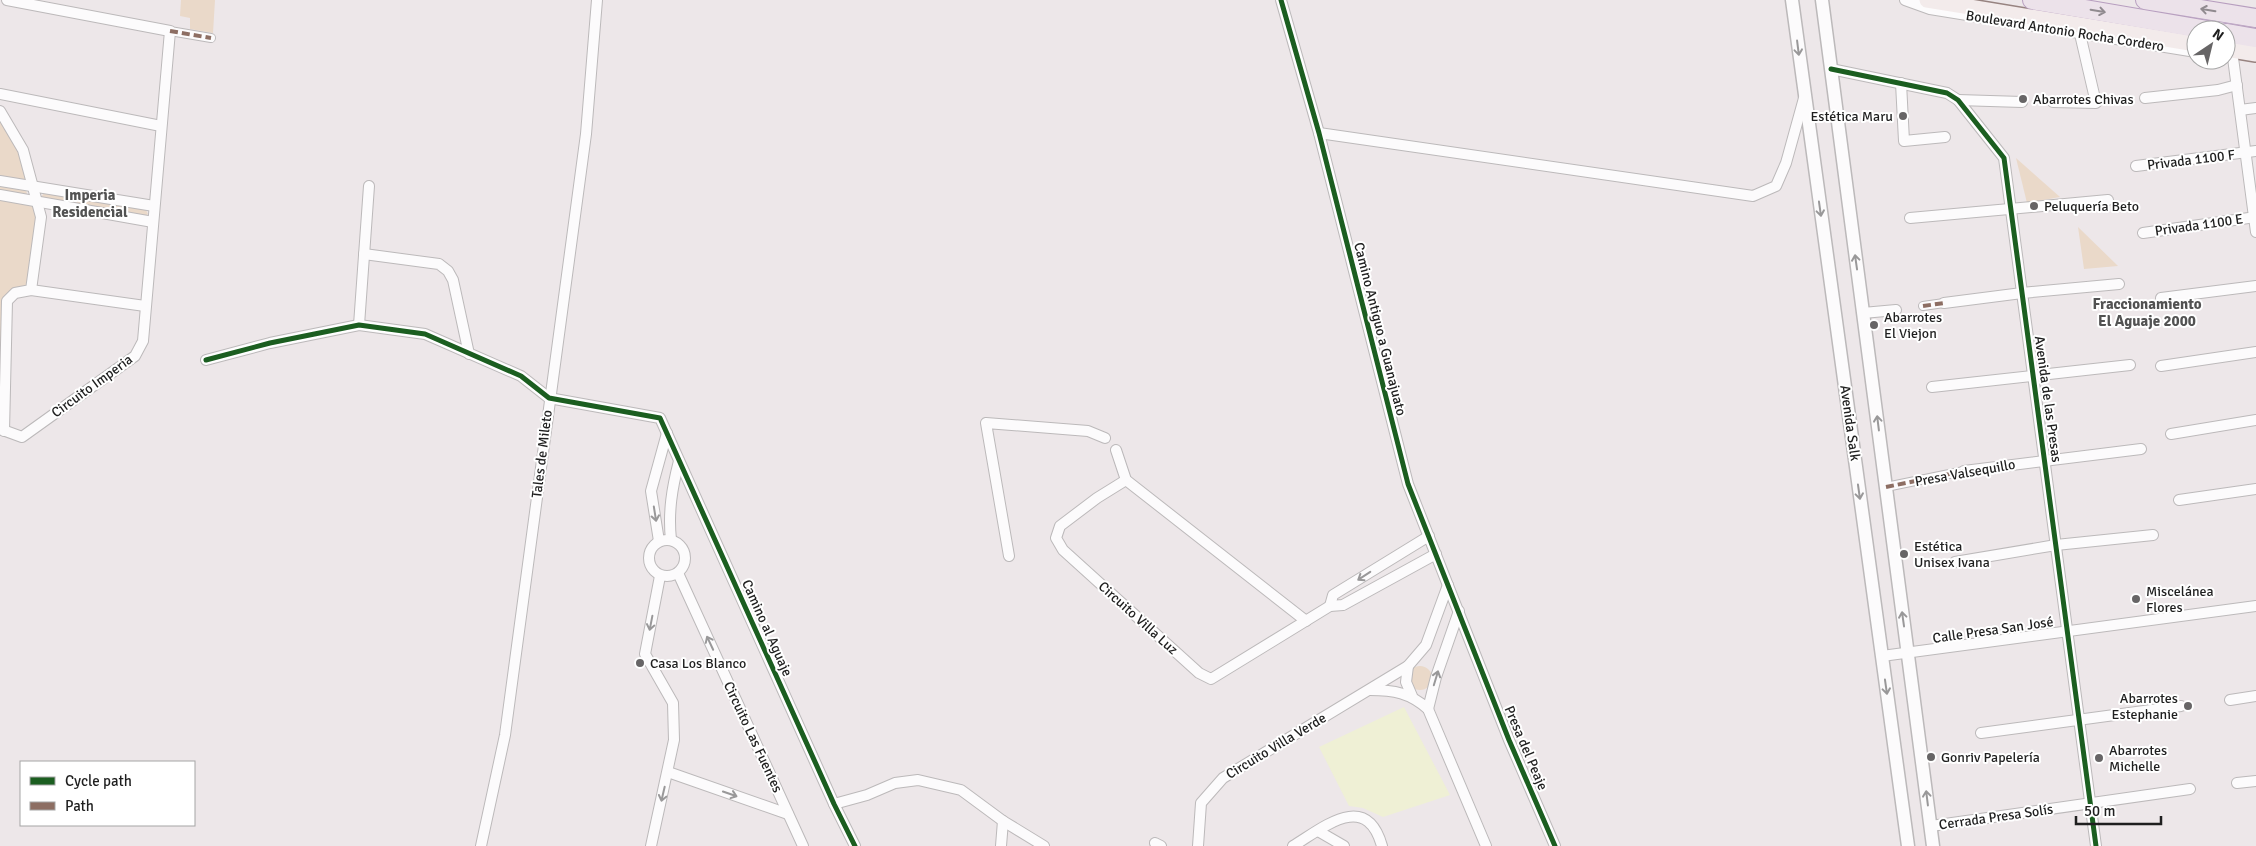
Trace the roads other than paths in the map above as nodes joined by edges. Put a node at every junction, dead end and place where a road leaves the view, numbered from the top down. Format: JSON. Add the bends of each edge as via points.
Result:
{"nodes":[{"id":1,"x":6,"y":0,"type":"edge"},
{"id":2,"x":597,"y":0,"type":"edge"},
{"id":3,"x":1281,"y":0,"type":"edge"},
{"id":4,"x":1792,"y":0,"type":"edge"},
{"id":5,"x":1822,"y":0,"type":"edge"},
{"id":6,"x":1905,"y":0,"type":"edge"},
{"id":7,"x":1927,"y":0,"type":"edge"},
{"id":8,"x":2032,"y":0,"type":"edge"},
{"id":9,"x":2145,"y":0,"type":"edge"},
{"id":10,"x":0,"y":2,"type":"edge"},
{"id":11,"x":2256,"y":18,"type":"edge"},
{"id":12,"x":2186,"y":26,"type":"edge"},
{"id":13,"x":170,"y":30,"type":"junction"},
{"id":14,"x":2080,"y":34,"type":"junction"},
{"id":15,"x":2236,"y":35,"type":"edge"},
{"id":16,"x":211,"y":38,"type":"dead end"},
{"id":17,"x":2256,"y":38,"type":"edge"},
{"id":18,"x":2186,"y":42,"type":"edge"},
{"id":19,"x":2186,"y":50,"type":"edge"},
{"id":20,"x":2256,"y":54,"type":"edge"},
{"id":21,"x":2236,"y":55,"type":"edge"},
{"id":22,"x":2236,"y":56,"type":"edge"},
{"id":23,"x":2256,"y":59,"type":"edge"},
{"id":24,"x":1831,"y":69,"type":"junction"},
{"id":25,"x":2232,"y":70,"type":"edge"},
{"id":26,"x":1901,"y":82,"type":"junction"},
{"id":27,"x":2236,"y":85,"type":"junction"},
{"id":28,"x":0,"y":94,"type":"edge"},
{"id":29,"x":1804,"y":96,"type":"junction"},
{"id":30,"x":2145,"y":98,"type":"dead end"},
{"id":31,"x":1958,"y":100,"type":"junction"},
{"id":32,"x":2022,"y":102,"type":"dead end"},
{"id":33,"x":2052,"y":102,"type":"dead end"},
{"id":34,"x":2256,"y":108,"type":"edge"},
{"id":35,"x":2240,"y":110,"type":"junction"},
{"id":36,"x":0,"y":112,"type":"edge"},
{"id":37,"x":161,"y":126,"type":"junction"},
{"id":38,"x":1319,"y":133,"type":"junction"},
{"id":39,"x":1945,"y":137,"type":"dead end"},
{"id":40,"x":2251,"y":152,"type":"edge"},
{"id":41,"x":2136,"y":166,"type":"dead end"},
{"id":42,"x":0,"y":181,"type":"edge"},
{"id":43,"x":32,"y":186,"type":"junction"},
{"id":44,"x":369,"y":186,"type":"dead end"},
{"id":45,"x":0,"y":195,"type":"edge"},
{"id":46,"x":2108,"y":200,"type":"dead end"},
{"id":47,"x":38,"y":202,"type":"junction"},
{"id":48,"x":154,"y":206,"type":"junction"},
{"id":49,"x":2011,"y":207,"type":"junction"},
{"id":50,"x":2255,"y":217,"type":"edge"},
{"id":51,"x":1910,"y":218,"type":"dead end"},
{"id":52,"x":153,"y":222,"type":"junction"},
{"id":53,"x":2256,"y":232,"type":"edge"},
{"id":54,"x":2143,"y":234,"type":"dead end"},
{"id":55,"x":364,"y":254,"type":"junction"},
{"id":56,"x":2119,"y":284,"type":"dead end"},
{"id":57,"x":2256,"y":286,"type":"edge"},
{"id":58,"x":31,"y":290,"type":"junction"},
{"id":59,"x":2022,"y":293,"type":"junction"},
{"id":60,"x":2161,"y":298,"type":"dead end"},
{"id":61,"x":1944,"y":303,"type":"joint"},
{"id":62,"x":145,"y":306,"type":"junction"},
{"id":63,"x":1923,"y":306,"type":"dead end"},
{"id":64,"x":1896,"y":310,"type":"dead end"},
{"id":65,"x":1863,"y":313,"type":"junction"},
{"id":66,"x":359,"y":325,"type":"junction"},
{"id":67,"x":2256,"y":352,"type":"edge"},
{"id":68,"x":469,"y":354,"type":"junction"},
{"id":69,"x":206,"y":360,"type":"dead end"},
{"id":70,"x":2130,"y":365,"type":"dead end"},
{"id":71,"x":2161,"y":366,"type":"dead end"},
{"id":72,"x":2033,"y":376,"type":"junction"},
{"id":73,"x":1932,"y":387,"type":"dead end"},
{"id":74,"x":549,"y":398,"type":"junction"},
{"id":75,"x":2256,"y":420,"type":"edge"},
{"id":76,"x":2,"y":430,"type":"edge"},
{"id":77,"x":667,"y":433,"type":"junction"},
{"id":78,"x":2171,"y":434,"type":"dead end"},
{"id":79,"x":1105,"y":438,"type":"dead end"},
{"id":80,"x":2141,"y":449,"type":"dead end"},
{"id":81,"x":1116,"y":450,"type":"dead end"},
{"id":82,"x":2045,"y":460,"type":"junction"},
{"id":83,"x":680,"y":461,"type":"junction"},
{"id":84,"x":1964,"y":471,"type":"joint"},
{"id":85,"x":1126,"y":480,"type":"junction"},
{"id":86,"x":1886,"y":487,"type":"junction"},
{"id":87,"x":2256,"y":489,"type":"edge"},
{"id":88,"x":651,"y":492,"type":"junction"},
{"id":89,"x":671,"y":493,"type":"junction"},
{"id":90,"x":2179,"y":500,"type":"dead end"},
{"id":91,"x":2153,"y":535,"type":"dead end"},
{"id":92,"x":1429,"y":536,"type":"junction"},
{"id":93,"x":671,"y":540,"type":"junction"},
{"id":94,"x":659,"y":541,"type":"junction"},
{"id":95,"x":2056,"y":544,"type":"junction"},
{"id":96,"x":1436,"y":554,"type":"junction"},
{"id":97,"x":1009,"y":556,"type":"dead end"},
{"id":98,"x":1955,"y":562,"type":"dead end"},
{"id":99,"x":678,"y":573,"type":"junction"},
{"id":100,"x":660,"y":576,"type":"junction"},
{"id":101,"x":1448,"y":585,"type":"junction"},
{"id":102,"x":1330,"y":606,"type":"junction"},
{"id":103,"x":2256,"y":606,"type":"edge"},
{"id":104,"x":1459,"y":612,"type":"junction"},
{"id":105,"x":1306,"y":620,"type":"junction"},
{"id":106,"x":1434,"y":626,"type":"junction"},
{"id":107,"x":2068,"y":631,"type":"junction"},
{"id":108,"x":1453,"y":632,"type":"junction"},
{"id":109,"x":1908,"y":652,"type":"junction"},
{"id":110,"x":1882,"y":656,"type":"junction"},
{"id":111,"x":1477,"y":657,"type":"joint"},
{"id":112,"x":1408,"y":666,"type":"junction"},
{"id":113,"x":1369,"y":690,"type":"junction"},
{"id":114,"x":1412,"y":696,"type":"junction"},
{"id":115,"x":2256,"y":696,"type":"edge"},
{"id":116,"x":2230,"y":700,"type":"dead end"},
{"id":117,"x":2181,"y":706,"type":"dead end"},
{"id":118,"x":1428,"y":709,"type":"junction"},
{"id":119,"x":2080,"y":720,"type":"junction"},
{"id":120,"x":1981,"y":733,"type":"dead end"},
{"id":121,"x":668,"y":772,"type":"junction"},
{"id":122,"x":2256,"y":781,"type":"edge"},
{"id":123,"x":2238,"y":783,"type":"dead end"},
{"id":124,"x":2190,"y":789,"type":"dead end"},
{"id":125,"x":2091,"y":803,"type":"junction"},
{"id":126,"x":834,"y":804,"type":"junction"},
{"id":127,"x":788,"y":814,"type":"junction"},
{"id":128,"x":1003,"y":821,"type":"junction"},
{"id":129,"x":1930,"y":826,"type":"junction"},
{"id":130,"x":1318,"y":831,"type":"junction"},
{"id":131,"x":481,"y":846,"type":"edge"},
{"id":132,"x":651,"y":846,"type":"edge"},
{"id":133,"x":804,"y":846,"type":"edge"},
{"id":134,"x":855,"y":846,"type":"edge"},
{"id":135,"x":1001,"y":846,"type":"edge"},
{"id":136,"x":1044,"y":846,"type":"edge"},
{"id":137,"x":1198,"y":846,"type":"edge"},
{"id":138,"x":1293,"y":846,"type":"edge"},
{"id":139,"x":1344,"y":846,"type":"edge"},
{"id":140,"x":1382,"y":846,"type":"edge"},
{"id":141,"x":1486,"y":846,"type":"edge"},
{"id":142,"x":1555,"y":846,"type":"edge"},
{"id":143,"x":1908,"y":846,"type":"edge"},
{"id":144,"x":1933,"y":846,"type":"edge"},
{"id":145,"x":2096,"y":846,"type":"edge"}],
"edges":[{"from":1,"to":10,"type":"street"},
{"from":1,"to":13,"type":"street"},
{"from":2,"to":74,"type":"street","name":"Tales de Mileto","via":[[586,134]]},
{"from":3,"to":38,"type":"street","name":"Camino Antiguo a Guanajuato"},
{"from":4,"to":29,"type":"street","name":"Avenida Salk","one_way":true},
{"from":5,"to":24,"type":"street","name":"Avenida Salk"},
{"from":6,"to":14,"type":"street","name":"Boulevard Antonio Rocha Cordero","via":[[1930,9]]},
{"from":7,"to":18,"type":"main road"},
{"from":8,"to":12,"type":"highway","name":"Boulevard Antonio Rocha Cordero","one_way":true},
{"from":11,"to":9,"type":"highway","one_way":true},
{"from":13,"to":16,"type":"street"},
{"from":13,"to":37,"type":"street","name":"Circuito Imperia"},
{"from":14,"to":19,"type":"street","name":"Boulevard Antonio Rocha Cordero"},
{"from":14,"to":33,"type":"street","via":[[2096,103]]},
{"from":15,"to":17,"type":"highway"},
{"from":20,"to":21,"type":"main road"},
{"from":22,"to":23,"type":"street"},
{"from":24,"to":26,"type":"street","name":"Avenida de las Presas"},
{"from":65,"to":24,"type":"street","name":"Avenida Salk","one_way":true},
{"from":25,"to":27,"type":"street"},
{"from":26,"to":31,"type":"street","name":"Avenida de las Presas","via":[[1947,93]]},
{"from":26,"to":39,"type":"street","via":[[1904,141]]},
{"from":27,"to":30,"type":"street"},
{"from":27,"to":35,"type":"street"},
{"from":28,"to":37,"type":"street"},
{"from":29,"to":38,"type":"street","via":[[1786,163],[1776,186],[1753,196]]},
{"from":29,"to":110,"type":"street","name":"Avenida Salk","one_way":true},
{"from":31,"to":32,"type":"street"},
{"from":31,"to":49,"type":"street","name":"Avenida de las Presas","via":[[2004,158]]},
{"from":34,"to":35,"type":"street"},
{"from":35,"to":40,"type":"street"},
{"from":36,"to":43,"type":"street","via":[[23,150]]},
{"from":37,"to":48,"type":"street","name":"Circuito Imperia"},
{"from":38,"to":92,"type":"street","name":"Camino Antiguo a Guanajuato","via":[[1408,484]]},
{"from":40,"to":41,"type":"street","name":"Privada 1100 F"},
{"from":40,"to":50,"type":"street"},
{"from":42,"to":43,"type":"street"},
{"from":43,"to":47,"type":"street"},
{"from":43,"to":48,"type":"street"},
{"from":44,"to":55,"type":"street"},
{"from":45,"to":47,"type":"street"},
{"from":46,"to":49,"type":"street"},
{"from":47,"to":52,"type":"street"},
{"from":47,"to":58,"type":"street","via":[[41,217]]},
{"from":48,"to":52,"type":"street","name":"Circuito Imperia"},
{"from":49,"to":51,"type":"street"},
{"from":49,"to":59,"type":"street","name":"Avenida de las Presas"},
{"from":50,"to":53,"type":"street"},
{"from":50,"to":54,"type":"street","name":"Privada 1100 E"},
{"from":52,"to":62,"type":"street","name":"Circuito Imperia"},
{"from":55,"to":66,"type":"street"},
{"from":55,"to":68,"type":"street","via":[[439,264],[448,271],[453,280]]},
{"from":56,"to":59,"type":"street"},
{"from":57,"to":60,"type":"street"},
{"from":58,"to":62,"type":"street","name":"Circuito Imperia"},
{"from":58,"to":76,"type":"street","name":"Circuito Imperia","via":[[14,293],[7,301]]},
{"from":59,"to":61,"type":"street"},
{"from":59,"to":72,"type":"street","name":"Avenida de las Presas"},
{"from":61,"to":63,"type":"street"},
{"from":62,"to":76,"type":"street","name":"Circuito Imperia","via":[[143,341],[135,356],[22,437]]},
{"from":64,"to":65,"type":"street"},
{"from":86,"to":65,"type":"street","name":"Avenida Salk","one_way":true},
{"from":66,"to":68,"type":"street","via":[[425,334]]},
{"from":66,"to":69,"type":"street"},
{"from":67,"to":71,"type":"street"},
{"from":68,"to":74,"type":"street","via":[[521,376]]},
{"from":70,"to":72,"type":"street"},
{"from":72,"to":73,"type":"street"},
{"from":72,"to":82,"type":"street","name":"Avenida de las Presas"},
{"from":74,"to":77,"type":"street","name":"Camino al Aguaje","via":[[660,418]]},
{"from":74,"to":131,"type":"street","name":"Tales de Mileto","via":[[505,736]]},
{"from":75,"to":78,"type":"street"},
{"from":77,"to":83,"type":"street","name":"Camino al Aguaje"},
{"from":77,"to":88,"type":"street"},
{"from":79,"to":97,"type":"street","via":[[1088,431],[986,423]]},
{"from":80,"to":82,"type":"street","name":"Presa Valsequillo"},
{"from":81,"to":85,"type":"street"},
{"from":82,"to":84,"type":"street","name":"Presa Valsequillo"},
{"from":82,"to":95,"type":"street","name":"Avenida de las Presas"},
{"from":83,"to":89,"type":"street"},
{"from":83,"to":126,"type":"street","name":"Camino al Aguaje"},
{"from":84,"to":86,"type":"street","name":"Presa Valsequillo"},
{"from":85,"to":105,"type":"street"},
{"from":85,"to":105,"type":"street","name":"Circuito Villa Luz","via":[[1060,526],[1056,538],[1063,550],[1199,673],[1210,679]]},
{"from":109,"to":86,"type":"street","name":"Avenida Salk","one_way":true},
{"from":87,"to":90,"type":"street"},
{"from":88,"to":89,"type":"street"},
{"from":88,"to":94,"type":"street","one_way":true},
{"from":89,"to":93,"type":"street"},
{"from":91,"to":95,"type":"street"},
{"from":92,"to":96,"type":"street","name":"Camino Antiguo a Guanajuato"},
{"from":92,"to":102,"type":"street","name":"Circuito Villa Luz","one_way":true,"via":[[1333,595]]},
{"from":93,"to":94,"type":"street"},
{"from":93,"to":99,"type":"street","via":[[682,546],[686,558]]},
{"from":94,"to":100,"type":"street","via":[[651,550],[649,562]]},
{"from":95,"to":98,"type":"street"},
{"from":95,"to":107,"type":"street","name":"Avenida de las Presas"},
{"from":96,"to":101,"type":"street","name":"Camino Antiguo a Guanajuato"},
{"from":96,"to":102,"type":"street","name":"Circuito Villa Luz","via":[[1343,606]]},
{"from":99,"to":100,"type":"street"},
{"from":127,"to":99,"type":"street","name":"Circuito Las Fuentes","one_way":true},
{"from":100,"to":121,"type":"street","one_way":true,"via":[[645,654],[673,703],[674,740]]},
{"from":101,"to":104,"type":"street","name":"Camino Antiguo a Guanajuato"},
{"from":101,"to":106,"type":"street","name":"Circuito Villa Verde"},
{"from":102,"to":105,"type":"street","name":"Circuito Villa Luz"},
{"from":103,"to":107,"type":"street","name":"Calle Presa San José"},
{"from":104,"to":108,"type":"street"},
{"from":104,"to":111,"type":"street","name":"Camino Antiguo a Guanajuato"},
{"from":106,"to":108,"type":"street"},
{"from":106,"to":112,"type":"street","name":"Circuito Villa Verde","via":[[1426,644]]},
{"from":107,"to":109,"type":"street","name":"Calle Presa San José"},
{"from":107,"to":119,"type":"street","name":"Avenida de las Presas"},
{"from":118,"to":108,"type":"street","one_way":true},
{"from":109,"to":110,"type":"street","name":"Calle Presa San José"},
{"from":129,"to":109,"type":"street","name":"Avenida Salk","one_way":true},
{"from":110,"to":143,"type":"street","name":"Avenida Salk","one_way":true},
{"from":111,"to":142,"type":"street","name":"Presa del Peaje"},
{"from":112,"to":113,"type":"street","name":"Circuito Villa Verde"},
{"from":112,"to":114,"type":"street","via":[[1406,682]]},
{"from":113,"to":114,"type":"street","via":[[1398,691]]},
{"from":113,"to":137,"type":"street","name":"Circuito Villa Verde","via":[[1223,778],[1201,803]]},
{"from":114,"to":118,"type":"street"},
{"from":115,"to":116,"type":"street"},
{"from":117,"to":119,"type":"street"},
{"from":118,"to":141,"type":"street"},
{"from":119,"to":120,"type":"street"},
{"from":119,"to":125,"type":"street","name":"Avenida de las Presas"},
{"from":121,"to":127,"type":"street","one_way":true},
{"from":121,"to":132,"type":"street","one_way":true},
{"from":122,"to":123,"type":"street"},
{"from":124,"to":125,"type":"street","name":"Cerrada Presa Solís"},
{"from":125,"to":129,"type":"street","name":"Cerrada Presa Solís"},
{"from":125,"to":145,"type":"street","name":"Avenida de las Presas"},
{"from":126,"to":128,"type":"street","via":[[895,783],[918,780],[962,790]]},
{"from":126,"to":134,"type":"street","name":"Camino al Aguaje"},
{"from":127,"to":133,"type":"street","name":"Circuito Las Fuentes"},
{"from":128,"to":135,"type":"street"},
{"from":128,"to":136,"type":"street"},
{"from":129,"to":144,"type":"street","name":"Avenida Salk"},
{"from":130,"to":138,"type":"street"},
{"from":130,"to":139,"type":"street"},
{"from":130,"to":140,"type":"street","via":[[1335,820],[1352,816],[1367,821],[1378,832]]}]}
